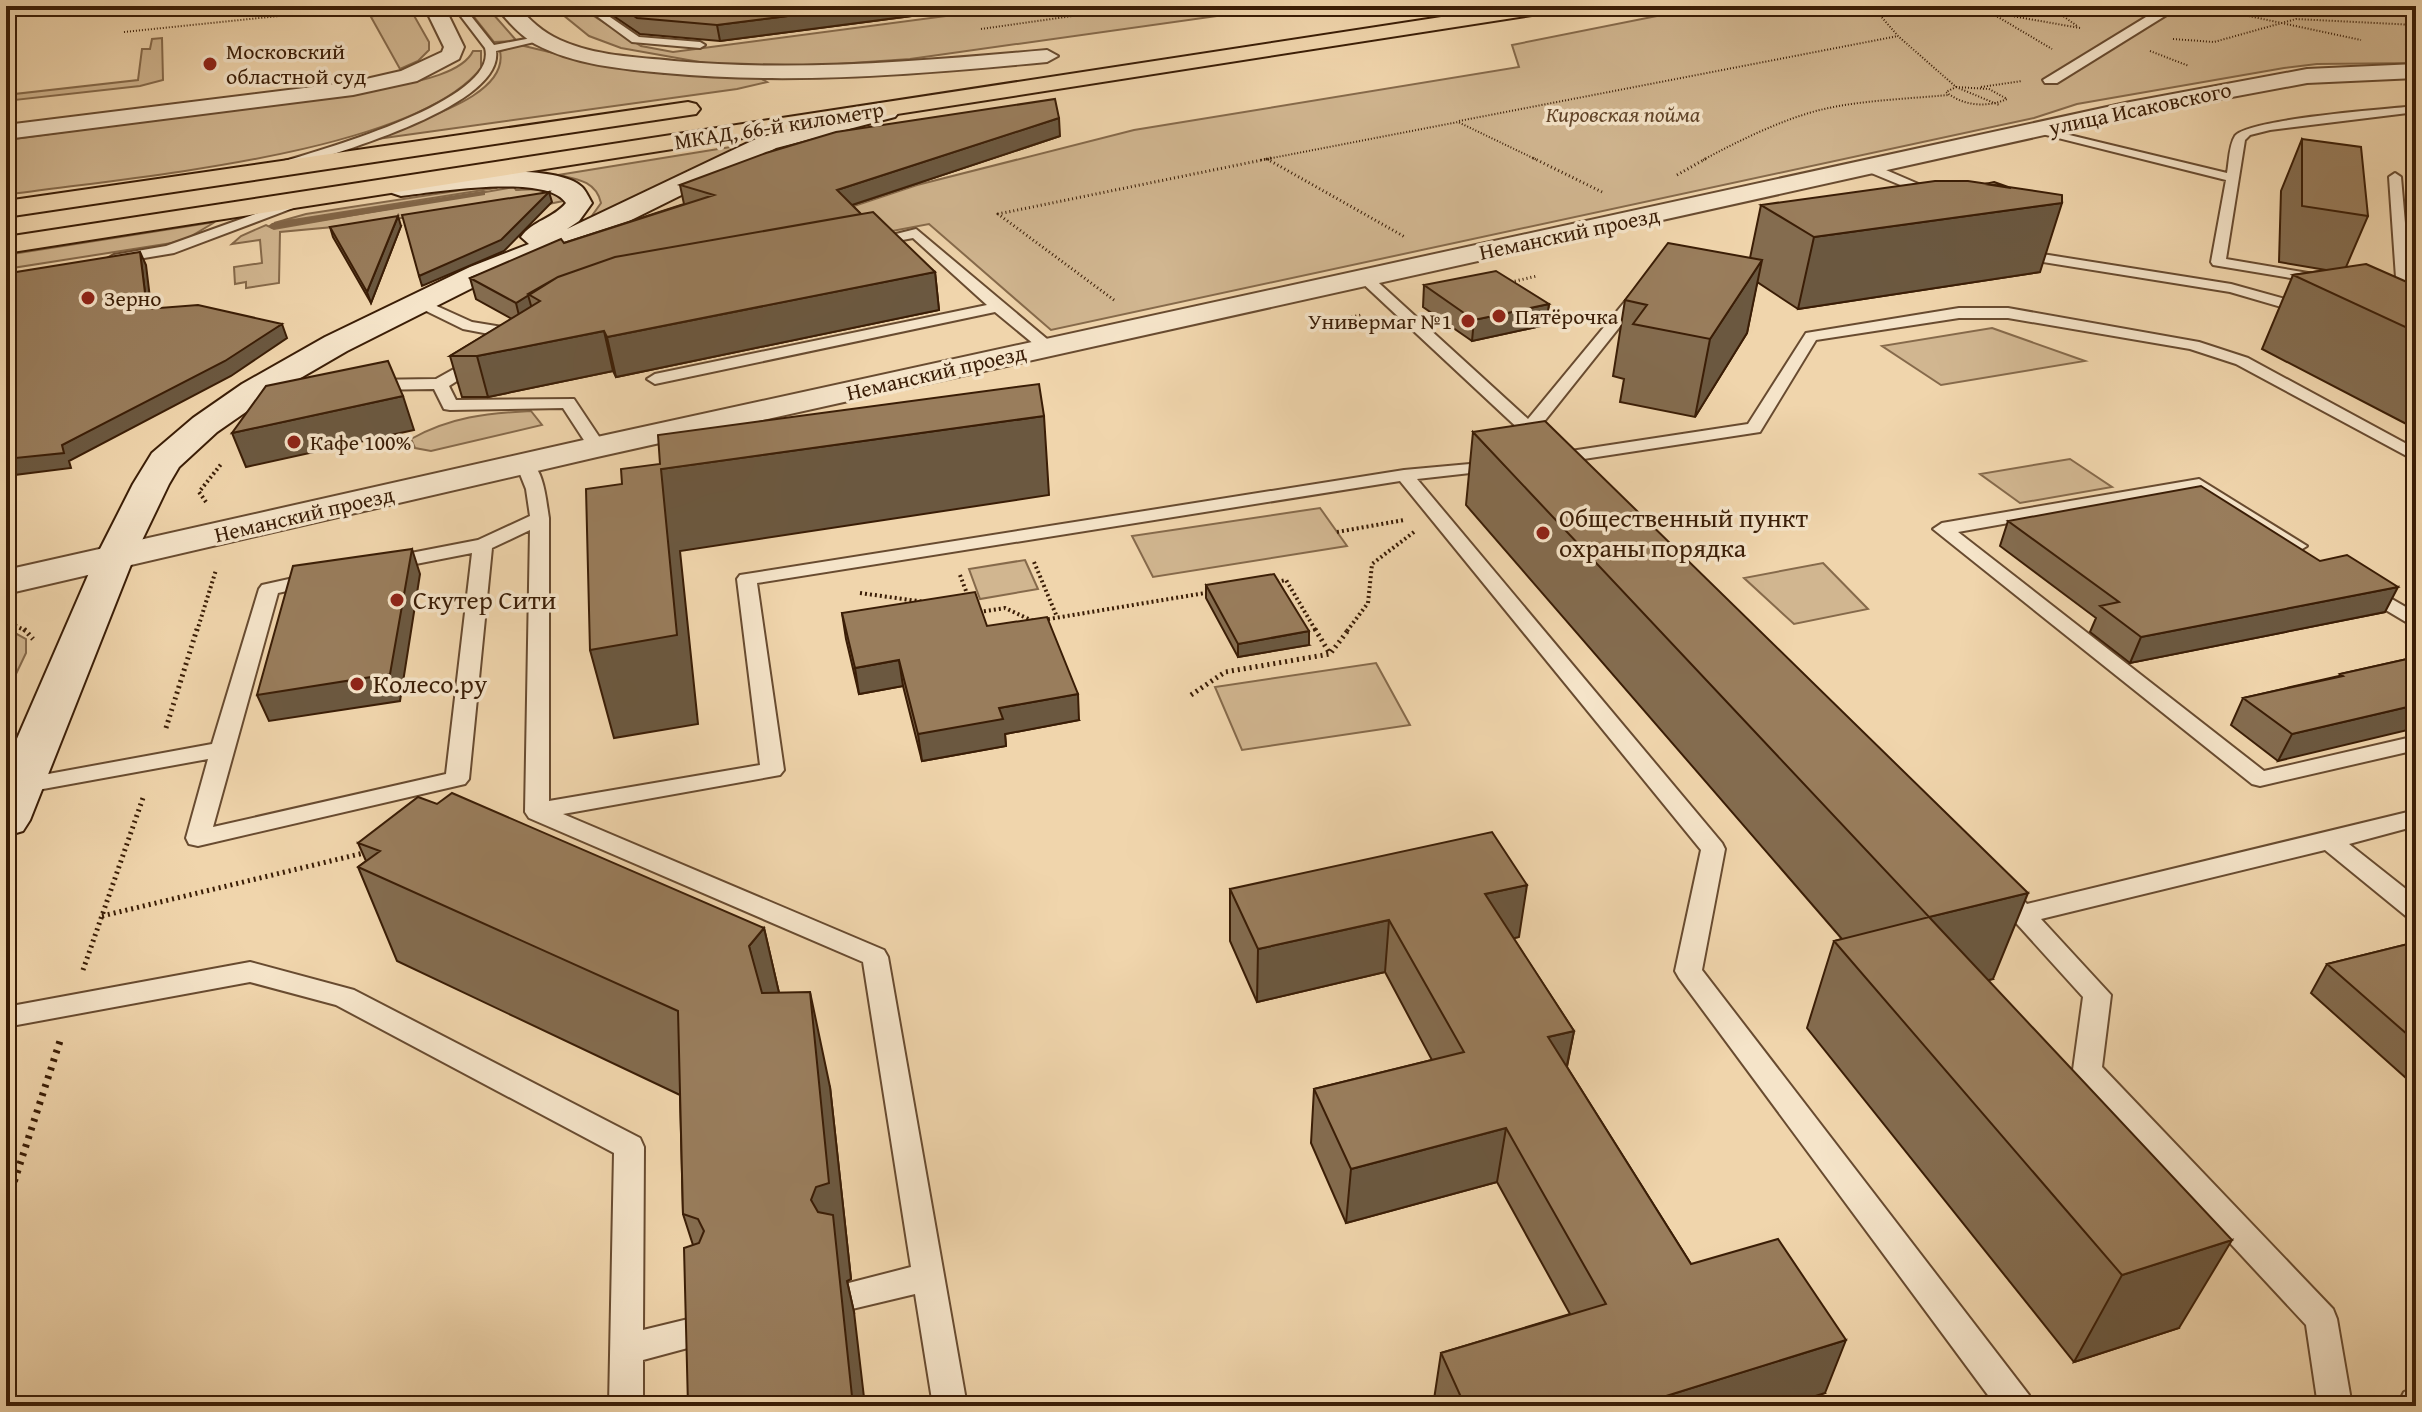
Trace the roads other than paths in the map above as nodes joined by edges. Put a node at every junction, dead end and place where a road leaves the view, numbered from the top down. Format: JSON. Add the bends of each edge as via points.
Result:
{"nodes":[{"id":1,"x":506,"y":6,"type":"edge"},
{"id":2,"x":588,"y":6,"type":"edge"},
{"id":3,"x":1551,"y":6,"type":"edge"},
{"id":4,"x":2174,"y":6,"type":"edge"},
{"id":5,"x":445,"y":8,"type":"edge"},
{"id":6,"x":542,"y":39,"type":"junction"},
{"id":7,"x":700,"y":45,"type":"edge"},
{"id":8,"x":489,"y":49,"type":"junction"},
{"id":9,"x":1055,"y":54,"type":"joint"},
{"id":10,"x":2416,"y":71,"type":"edge"},
{"id":11,"x":2051,"y":80,"type":"road end"},
{"id":12,"x":999,"y":91,"type":"junction"},
{"id":13,"x":779,"y":95,"type":"dead end"},
{"id":14,"x":716,"y":104,"type":"dead end"},
{"id":15,"x":2416,"y":109,"type":"edge"},
{"id":16,"x":2032,"y":130,"type":"junction"},
{"id":17,"x":6,"y":132,"type":"edge"},
{"id":18,"x":1868,"y":167,"type":"junction"},
{"id":19,"x":269,"y":170,"type":"junction"},
{"id":20,"x":2395,"y":177,"type":"dead end"},
{"id":21,"x":2234,"y":178,"type":"junction"},
{"id":22,"x":315,"y":197,"type":"junction"},
{"id":23,"x":57,"y":202,"type":"joint"},
{"id":24,"x":1920,"y":204,"type":"edge"},
{"id":25,"x":6,"y":208,"type":"edge"},
{"id":26,"x":6,"y":245,"type":"edge"},
{"id":27,"x":854,"y":245,"type":"edge"},
{"id":28,"x":1997,"y":251,"type":"edge"},
{"id":29,"x":95,"y":262,"type":"edge"},
{"id":30,"x":480,"y":273,"type":"junction"},
{"id":31,"x":1364,"y":277,"type":"junction"},
{"id":32,"x":2331,"y":280,"type":"edge"},
{"id":33,"x":1653,"y":283,"type":"edge"},
{"id":34,"x":2403,"y":293,"type":"edge"},
{"id":35,"x":419,"y":302,"type":"junction"},
{"id":36,"x":998,"y":307,"type":"junction"},
{"id":37,"x":2321,"y":313,"type":"edge"},
{"id":38,"x":1047,"y":347,"type":"junction"},
{"id":39,"x":655,"y":379,"type":"dead end"},
{"id":40,"x":440,"y":384,"type":"junction"},
{"id":41,"x":345,"y":386,"type":"edge"},
{"id":42,"x":297,"y":389,"type":"edge"},
{"id":43,"x":254,"y":391,"type":"junction"},
{"id":44,"x":1529,"y":429,"type":"junction"},
{"id":45,"x":597,"y":447,"type":"junction"},
{"id":46,"x":2416,"y":456,"type":"edge"},
{"id":47,"x":1560,"y":458,"type":"junction"},
{"id":48,"x":525,"y":464,"type":"junction"},
{"id":49,"x":1404,"y":475,"type":"junction"},
{"id":50,"x":1583,"y":480,"type":"edge"},
{"id":51,"x":540,"y":518,"type":"junction"},
{"id":52,"x":483,"y":545,"type":"junction"},
{"id":53,"x":115,"y":557,"type":"junction"},
{"id":54,"x":2314,"y":557,"type":"edge"},
{"id":55,"x":366,"y":568,"type":"edge"},
{"id":56,"x":338,"y":574,"type":"edge"},
{"id":57,"x":2352,"y":581,"type":"edge"},
{"id":58,"x":6,"y":582,"type":"edge"},
{"id":59,"x":2416,"y":622,"type":"edge"},
{"id":60,"x":2416,"y":743,"type":"edge"},
{"id":61,"x":222,"y":749,"type":"junction"},
{"id":62,"x":13,"y":803,"type":"edge"},
{"id":63,"x":537,"y":811,"type":"junction"},
{"id":64,"x":2416,"y":818,"type":"edge"},
{"id":65,"x":2329,"y":841,"type":"junction"},
{"id":66,"x":1989,"y":881,"type":"edge"},
{"id":67,"x":2416,"y":911,"type":"edge"},
{"id":68,"x":2023,"y":914,"type":"junction"},
{"id":69,"x":6,"y":1017,"type":"edge"},
{"id":70,"x":930,"y":1276,"type":"junction"},
{"id":71,"x":852,"y":1295,"type":"dead end"},
{"id":72,"x":714,"y":1328,"type":"edge"},
{"id":73,"x":627,"y":1349,"type":"junction"},
{"id":74,"x":626,"y":1406,"type":"edge"},
{"id":75,"x":950,"y":1406,"type":"edge"},
{"id":76,"x":2017,"y":1406,"type":"edge"},
{"id":77,"x":2335,"y":1406,"type":"edge"}],
"edges":[{"from":1,"to":6,"type":"street"},
{"from":2,"to":7,"type":"lane","via":[[636,40]]},
{"from":3,"to":12,"type":"highway","name":"МКАД, 66-й километр"},
{"from":4,"to":11,"type":"street"},
{"from":5,"to":8,"type":"lane"},
{"from":5,"to":17,"type":"street","via":[[452,55],[409,76]]},
{"from":6,"to":8,"type":"lane"},
{"from":6,"to":9,"type":"street","via":[[621,61],[745,73],[888,70]]},
{"from":8,"to":19,"type":"lane","via":[[490,67],[467,93],[414,119]]},
{"from":9,"to":13,"type":"highway","name":"МКАД, 66-й километр"},
{"from":10,"to":16,"type":"street","name":"улица Исаковского","via":[[2296,77]]},
{"from":12,"to":22,"type":"highway","name":"МКАД, 66-й километр"},
{"from":12,"to":30,"type":"street","via":[[848,120],[767,143],[593,228]]},
{"from":14,"to":19,"type":"highway","name":"МКАД, 66-й километр"},
{"from":15,"to":21,"type":"lane","via":[[2246,132],[2239,139]]},
{"from":16,"to":18,"type":"street","name":"улица Исаковского"},
{"from":16,"to":21,"type":"lane"},
{"from":18,"to":24,"type":"lane","via":[[1945,198]]},
{"from":18,"to":31,"type":"street","name":"Неманский проезд"},
{"from":19,"to":23,"type":"highway","name":"МКАД, 66-й километр"},
{"from":20,"to":34,"type":"lane"},
{"from":21,"to":32,"type":"lane","via":[[2218,262]]},
{"from":22,"to":26,"type":"highway","name":"МКАД, 66-й километр"},
{"from":22,"to":29,"type":"lane","via":[[169,250]]},
{"from":22,"to":30,"type":"street","via":[[524,180],[554,183],[572,192],[579,203],[570,215]]},
{"from":23,"to":25,"type":"street"},
{"from":27,"to":36,"type":"lane","via":[[916,233]]},
{"from":28,"to":37,"type":"lane","via":[[2231,288]]},
{"from":30,"to":35,"type":"street"},
{"from":31,"to":38,"type":"street","name":"Неманский проезд"},
{"from":31,"to":44,"type":"lane"},
{"from":33,"to":44,"type":"lane","via":[[1643,288]]},
{"from":35,"to":40,"type":"lane","via":[[468,326],[524,332]]},
{"from":35,"to":43,"type":"street"},
{"from":36,"to":38,"type":"lane"},
{"from":36,"to":39,"type":"lane"},
{"from":38,"to":45,"type":"street","name":"Неманский проезд"},
{"from":40,"to":41,"type":"lane"},
{"from":40,"to":45,"type":"lane","via":[[450,405],[568,403]]},
{"from":42,"to":43,"type":"lane"},
{"from":43,"to":53,"type":"street","via":[[165,461]]},
{"from":44,"to":47,"type":"lane"},
{"from":45,"to":48,"type":"street","name":"Неманский проезд"},
{"from":46,"to":47,"type":"lane","via":[[2242,361],[2193,345],[2008,313],[1959,313],[1811,336],[1754,428]]},
{"from":47,"to":49,"type":"lane"},
{"from":47,"to":50,"type":"lane"},
{"from":48,"to":51,"type":"lane"},
{"from":48,"to":53,"type":"street","name":"Неманский проезд"},
{"from":49,"to":63,"type":"lane","via":[[747,579],[772,770]]},
{"from":49,"to":76,"type":"lane","via":[[1713,849],[1688,971]]},
{"from":51,"to":52,"type":"lane"},
{"from":51,"to":63,"type":"lane"},
{"from":52,"to":55,"type":"lane"},
{"from":52,"to":61,"type":"lane","via":[[457,779],[198,838]]},
{"from":53,"to":58,"type":"street","name":"Неманский проезд"},
{"from":53,"to":62,"type":"street"},
{"from":54,"to":60,"type":"lane","via":[[2199,484],[1942,529],[2260,779]]},
{"from":56,"to":61,"type":"lane","via":[[269,589]]},
{"from":57,"to":59,"type":"lane"},
{"from":61,"to":62,"type":"lane","via":[[155,761]]},
{"from":63,"to":70,"type":"lane","via":[[875,957]]},
{"from":64,"to":65,"type":"lane"},
{"from":65,"to":67,"type":"lane"},
{"from":65,"to":68,"type":"lane"},
{"from":66,"to":68,"type":"lane"},
{"from":68,"to":77,"type":"lane","via":[[2097,995],[2087,1070],[2321,1319]]},
{"from":69,"to":73,"type":"lane","via":[[250,972],[344,997],[629,1147]]},
{"from":70,"to":71,"type":"lane"},
{"from":70,"to":75,"type":"lane"},
{"from":72,"to":73,"type":"lane"},
{"from":73,"to":74,"type":"lane"}]}
